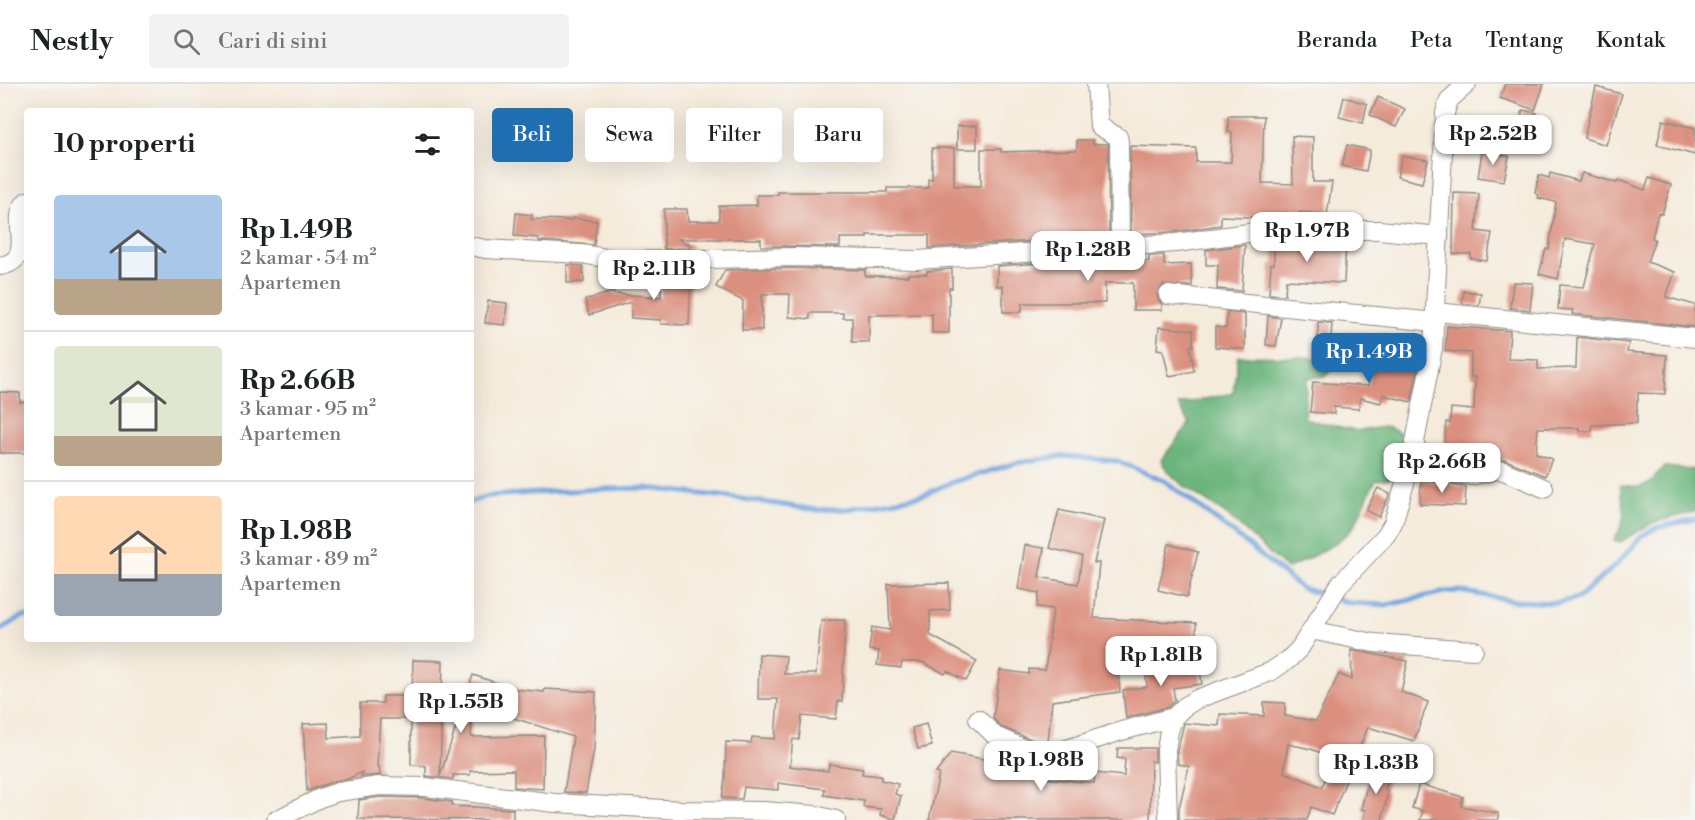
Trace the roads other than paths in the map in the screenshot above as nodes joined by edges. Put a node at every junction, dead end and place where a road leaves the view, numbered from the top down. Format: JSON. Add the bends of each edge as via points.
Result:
{"nodes":[{"id":1,"x":1096,"y":84,"type":"edge"},
{"id":2,"x":1467,"y":84,"type":"edge"},
{"id":3,"x":24,"y":203,"type":"edge"},
{"id":4,"x":1439,"y":236,"type":"junction"},
{"id":5,"x":474,"y":247,"type":"edge"},
{"id":6,"x":1120,"y":247,"type":"junction"},
{"id":7,"x":0,"y":266,"type":"edge"},
{"id":8,"x":1168,"y":295,"type":"dead end"},
{"id":9,"x":1436,"y":317,"type":"junction"},
{"id":10,"x":1695,"y":338,"type":"edge"},
{"id":11,"x":1409,"y":470,"type":"junction"},
{"id":12,"x":1544,"y":488,"type":"dead end"},
{"id":13,"x":1313,"y":626,"type":"junction"},
{"id":14,"x":1474,"y":650,"type":"dead end"},
{"id":15,"x":1174,"y":717,"type":"junction"},
{"id":16,"x":978,"y":719,"type":"dead end"},
{"id":17,"x":276,"y":820,"type":"edge"},
{"id":18,"x":836,"y":820,"type":"edge"},
{"id":19,"x":1168,"y":820,"type":"edge"}],
"edges":[{"from":1,"to":6,"type":"street","via":[[1099,126],[1119,141]]},
{"from":2,"to":4,"type":"street","via":[[1449,100],[1445,113]]},
{"from":3,"to":7,"type":"street","via":[[20,252],[12,263]]},
{"from":4,"to":6,"type":"street","via":[[1378,230],[1270,230]]},
{"from":4,"to":9,"type":"street"},
{"from":5,"to":6,"type":"street","via":[[626,261],[792,257],[916,260]]},
{"from":8,"to":9,"type":"street"},
{"from":9,"to":10,"type":"street"},
{"from":9,"to":11,"type":"street"},
{"from":11,"to":12,"type":"street","via":[[1424,468],[1471,476],[1497,470]]},
{"from":11,"to":13,"type":"street","via":[[1386,535],[1340,584]]},
{"from":13,"to":14,"type":"street","via":[[1374,643]]},
{"from":13,"to":15,"type":"street","via":[[1300,648],[1270,672],[1197,699]]},
{"from":15,"to":16,"type":"street","via":[[1049,755],[1034,753],[995,736]]},
{"from":15,"to":19,"type":"street","via":[[1166,750]]},
{"from":17,"to":18,"type":"street","via":[[338,792],[379,786],[425,787],[555,803],[764,811]]}]}
